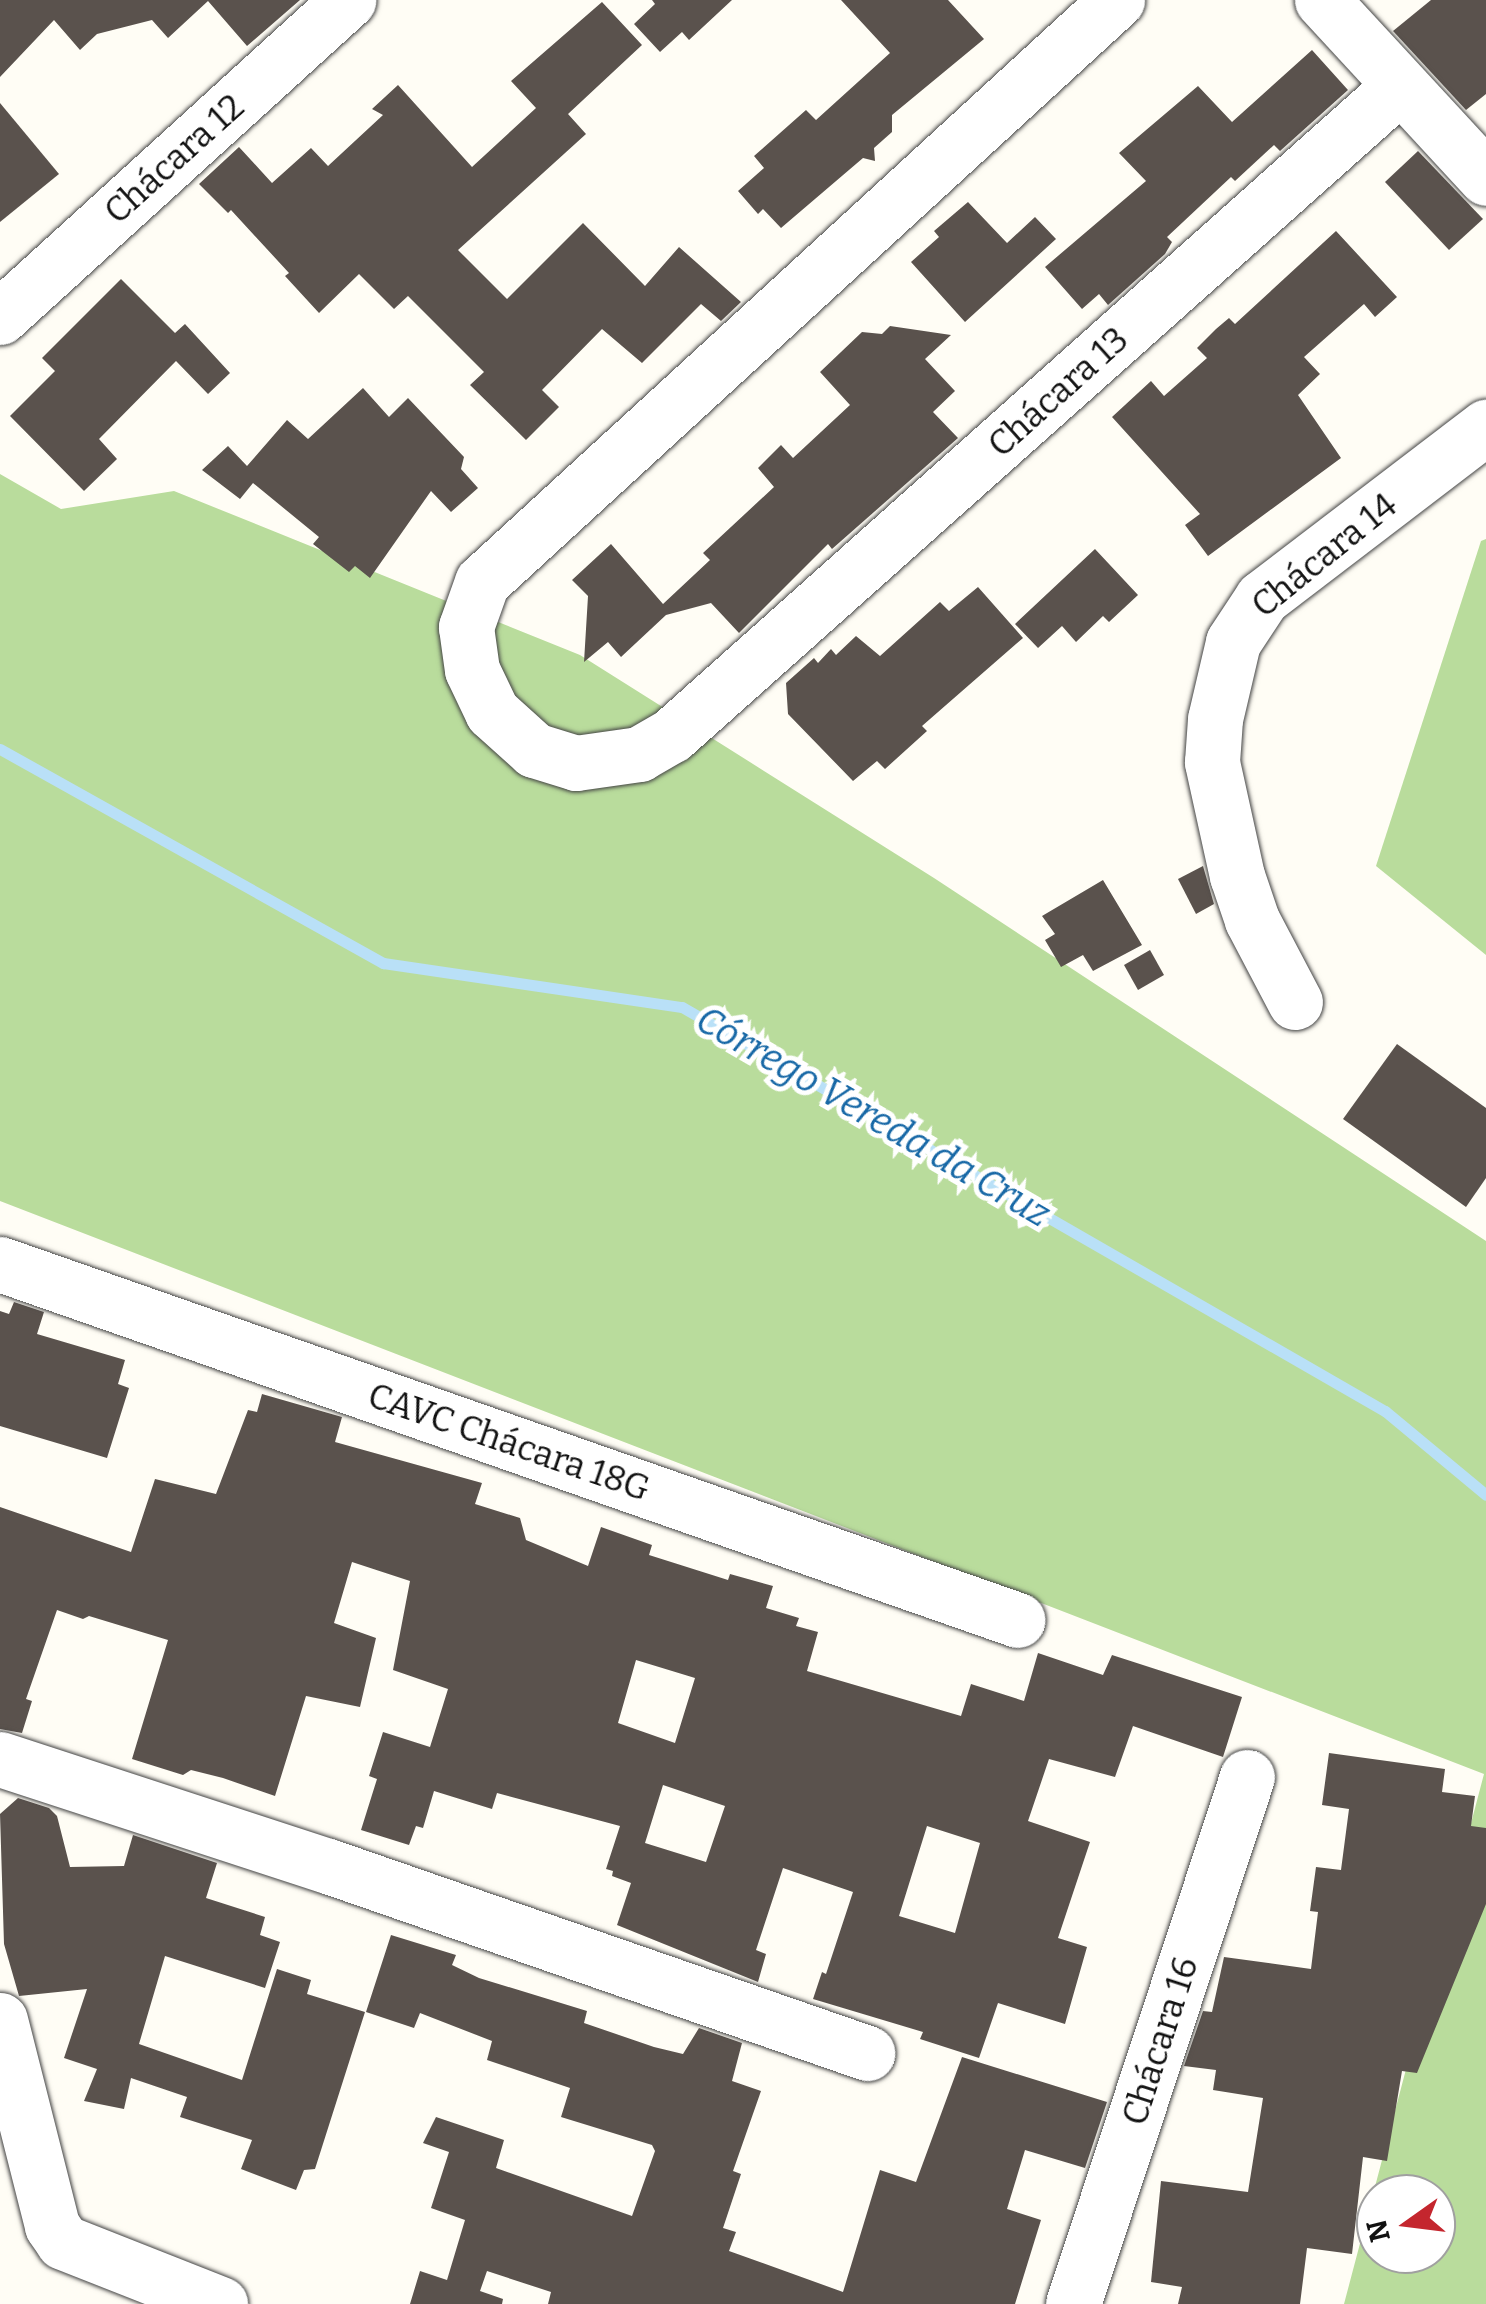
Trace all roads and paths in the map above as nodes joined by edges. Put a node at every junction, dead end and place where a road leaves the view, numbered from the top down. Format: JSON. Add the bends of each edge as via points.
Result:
{"nodes":[{"id":1,"x":348,"y":0,"type":"edge"},
{"id":2,"x":1117,"y":0,"type":"edge"},
{"id":3,"x":1322,"y":0,"type":"edge"},
{"id":4,"x":1400,"y":86,"type":"junction"},
{"id":5,"x":1486,"y":178,"type":"edge"},
{"id":6,"x":0,"y":317,"type":"edge"},
{"id":7,"x":1486,"y":427,"type":"edge"},
{"id":8,"x":1295,"y":1002,"type":"dead end"},
{"id":9,"x":0,"y":1264,"type":"edge"},
{"id":10,"x":1018,"y":1620,"type":"dead end"},
{"id":11,"x":0,"y":1759,"type":"edge"},
{"id":12,"x":1246,"y":1777,"type":"dead end"},
{"id":13,"x":0,"y":2020,"type":"edge"},
{"id":14,"x":867,"y":2053,"type":"dead end"},
{"id":15,"x":220,"y":2304,"type":"edge"},
{"id":16,"x":1072,"y":2304,"type":"edge"}],
"edges":[{"from":1,"to":6,"type":"street","name":"Chácara 12"},
{"from":2,"to":4,"type":"street","name":"Chácara 13","via":[[482,582],[466,628],[472,670],[492,712],[534,750],[576,764],[638,754],[716,698]]},
{"from":3,"to":4,"type":"street"},
{"from":4,"to":5,"type":"street"},
{"from":7,"to":8,"type":"street","name":"Chácara 14","via":[[1262,598],[1233,642],[1212,762],[1247,906]]},
{"from":9,"to":10,"type":"street","name":"CAVC Chácara 18G"},
{"from":11,"to":14,"type":"street"},
{"from":12,"to":16,"type":"street","name":"Chácara 16"},
{"from":13,"to":15,"type":"street","via":[[52,2226],[63,2242]]}]}
